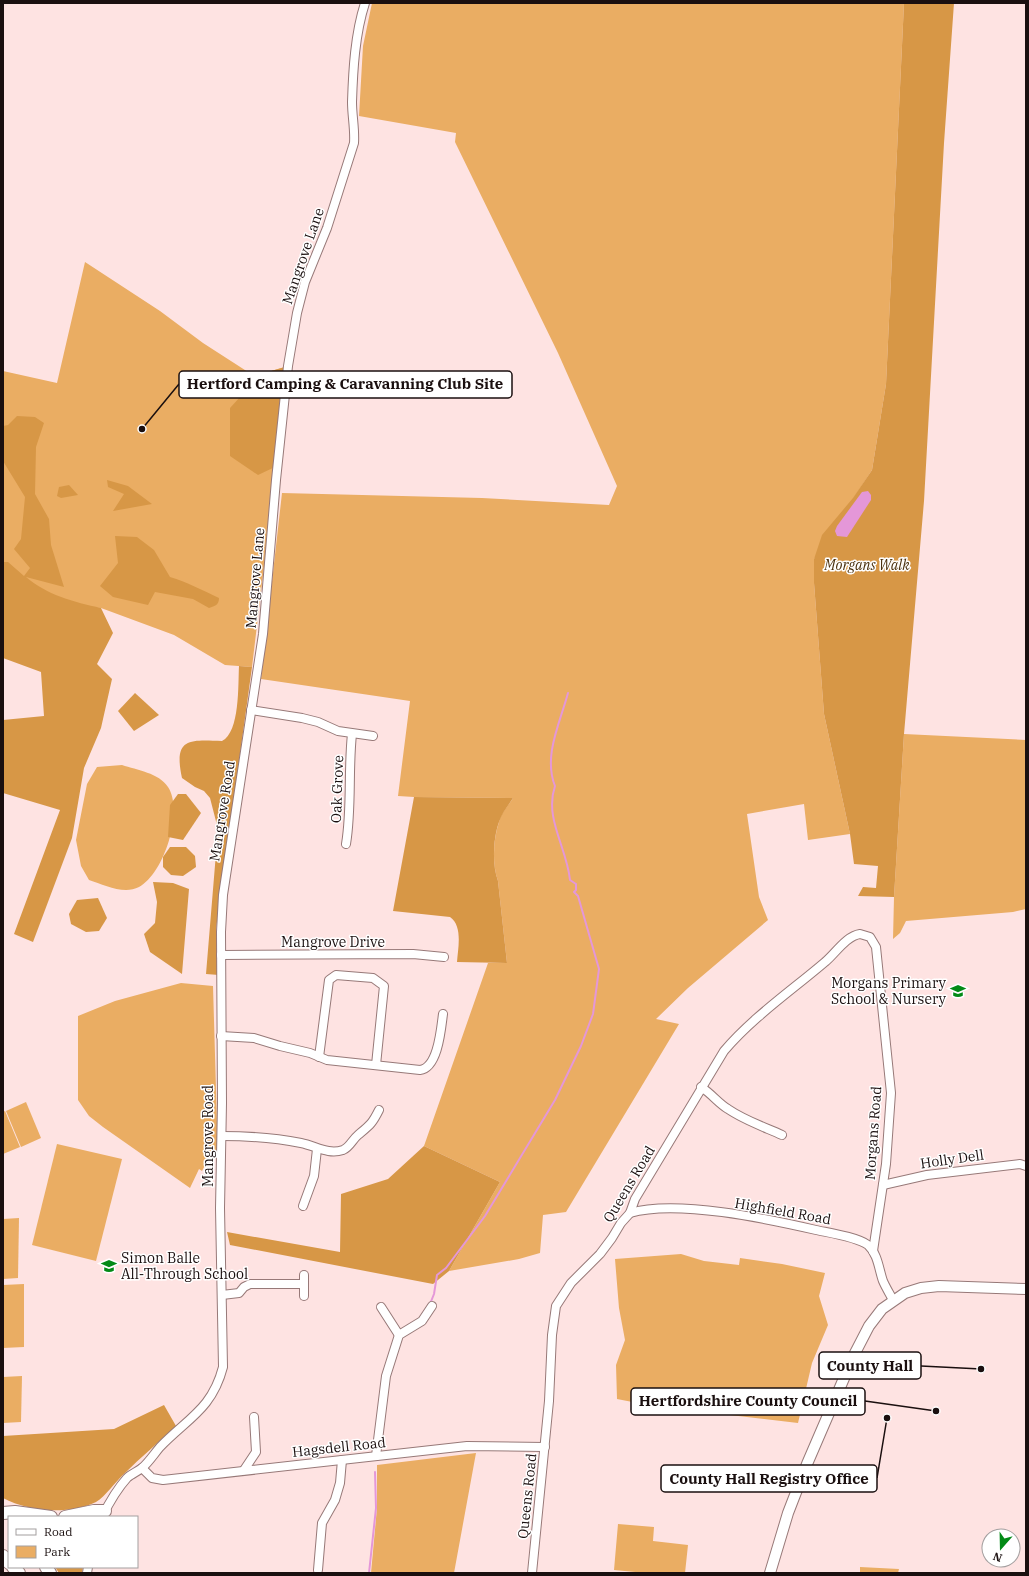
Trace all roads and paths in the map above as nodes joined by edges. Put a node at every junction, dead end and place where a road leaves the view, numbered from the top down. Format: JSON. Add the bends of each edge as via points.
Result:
{"nodes":[{"id":1,"x":365,"y":3,"type":"edge"},
{"id":2,"x":251,"y":710,"type":"junction"},
{"id":3,"x":352,"y":734,"type":"junction"},
{"id":4,"x":373,"y":736,"type":"dead end"},
{"id":5,"x":346,"y":844,"type":"dead end"},
{"id":6,"x":856,"y":935,"type":"joint"},
{"id":7,"x":221,"y":955,"type":"junction"},
{"id":8,"x":444,"y":957,"type":"dead end"},
{"id":9,"x":444,"y":1014,"type":"dead end"},
{"id":10,"x":221,"y":1036,"type":"junction"},
{"id":11,"x":319,"y":1057,"type":"junction"},
{"id":12,"x":376,"y":1065,"type":"junction"},
{"id":13,"x":701,"y":1087,"type":"junction"},
{"id":14,"x":379,"y":1110,"type":"dead end"},
{"id":15,"x":222,"y":1136,"type":"junction"},
{"id":16,"x":782,"y":1136,"type":"dead end"},
{"id":17,"x":317,"y":1149,"type":"junction"},
{"id":18,"x":1026,"y":1166,"type":"edge"},
{"id":19,"x":883,"y":1185,"type":"junction"},
{"id":20,"x":303,"y":1206,"type":"dead end"},
{"id":21,"x":630,"y":1212,"type":"junction"},
{"id":22,"x":873,"y":1251,"type":"junction"},
{"id":23,"x":304,"y":1275,"type":"dead end"},
{"id":24,"x":304,"y":1284,"type":"junction"},
{"id":25,"x":1026,"y":1289,"type":"edge"},
{"id":26,"x":222,"y":1295,"type":"junction"},
{"id":27,"x":304,"y":1296,"type":"dead end"},
{"id":28,"x":893,"y":1300,"type":"junction"},
{"id":29,"x":432,"y":1306,"type":"dead end"},
{"id":30,"x":380,"y":1307,"type":"dead end"},
{"id":31,"x":400,"y":1335,"type":"junction"},
{"id":32,"x":254,"y":1417,"type":"dead end"},
{"id":33,"x":545,"y":1448,"type":"junction"},
{"id":34,"x":376,"y":1456,"type":"junction"},
{"id":35,"x":342,"y":1460,"type":"junction"},
{"id":36,"x":142,"y":1468,"type":"junction"},
{"id":37,"x":244,"y":1470,"type":"junction"},
{"id":38,"x":3,"y":1514,"type":"edge"},
{"id":39,"x":104,"y":1514,"type":"edge"},
{"id":40,"x":44,"y":1516,"type":"edge"},
{"id":41,"x":70,"y":1516,"type":"edge"},
{"id":42,"x":318,"y":1570,"type":"dead end"},
{"id":43,"x":532,"y":1573,"type":"edge"},
{"id":44,"x":770,"y":1573,"type":"edge"}],
"edges":[{"from":1,"to":2,"type":"street","name":"Mangrove Lane","via":[[353,73],[354,143],[327,228],[305,282],[292,341],[276,480],[263,634]]},
{"from":2,"to":3,"type":"street","via":[[306,719],[332,730]]},
{"from":2,"to":7,"type":"street","name":"Mangrove Road","via":[[227,867]]},
{"from":3,"to":4,"type":"street"},
{"from":3,"to":5,"type":"street","name":"Oak Grove","via":[[351,806]]},
{"from":6,"to":13,"type":"street","name":"Queens Road","via":[[737,1036]]},
{"from":6,"to":19,"type":"street","name":"Morgans Road","via":[[870,937],[876,947],[889,1059],[891,1111]]},
{"from":7,"to":8,"type":"street","name":"Mangrove Drive","via":[[412,954]]},
{"from":7,"to":10,"type":"street","name":"Mangrove Road"},
{"from":9,"to":12,"type":"street","via":[[437,1047],[428,1068],[420,1070]]},
{"from":10,"to":11,"type":"street","via":[[254,1038]]},
{"from":10,"to":15,"type":"street","name":"Mangrove Road"},
{"from":11,"to":12,"type":"street"},
{"from":11,"to":12,"type":"street","via":[[329,980],[336,975],[373,978],[384,986]]},
{"from":13,"to":16,"type":"street","via":[[735,1114]]},
{"from":13,"to":21,"type":"street","name":"Queens Road","via":[[635,1199]]},
{"from":14,"to":17,"type":"street","via":[[367,1129],[358,1134],[347,1147],[332,1152]]},
{"from":15,"to":17,"type":"street","via":[[282,1140],[302,1143]]},
{"from":15,"to":26,"type":"street","name":"Mangrove Road"},
{"from":17,"to":20,"type":"street","via":[[314,1176]]},
{"from":18,"to":19,"type":"street","name":"Holly Dell","via":[[1020,1164],[927,1175]]},
{"from":19,"to":22,"type":"street","name":"Morgans Road"},
{"from":21,"to":22,"type":"street","name":"Highfield Road","via":[[668,1208],[752,1218],[860,1241]]},
{"from":21,"to":33,"type":"street","name":"Queens Road","via":[[600,1254],[565,1290],[556,1306]]},
{"from":22,"to":28,"type":"street"},
{"from":23,"to":24,"type":"street"},
{"from":24,"to":26,"type":"street","via":[[250,1284],[239,1293]]},
{"from":24,"to":27,"type":"street"},
{"from":25,"to":28,"type":"main road","via":[[939,1286],[912,1290]]},
{"from":26,"to":36,"type":"street","name":"Mangrove Road","via":[[223,1367],[217,1384],[201,1410]]},
{"from":28,"to":44,"type":"main road","via":[[874,1318],[854,1355],[791,1505]]},
{"from":29,"to":31,"type":"street","via":[[422,1321]]},
{"from":30,"to":31,"type":"street"},
{"from":31,"to":34,"type":"street","via":[[386,1376]]},
{"from":32,"to":37,"type":"street","via":[[256,1452]]},
{"from":33,"to":34,"type":"street","name":"Hagsdell Road","via":[[467,1446]]},
{"from":33,"to":43,"type":"street","name":"Queens Road"},
{"from":34,"to":35,"type":"street","name":"Hagsdell Road"},
{"from":35,"to":37,"type":"street","name":"Hagsdell Road"},
{"from":35,"to":42,"type":"street","via":[[335,1500],[322,1523]]},
{"from":36,"to":37,"type":"street","name":"Hagsdell Road","via":[[158,1480]]},
{"from":36,"to":39,"type":"street","name":"Mangrove Road","via":[[128,1477]]},
{"from":38,"to":40,"type":"highway","via":[[15,1512]]},
{"from":39,"to":41,"type":"highway","via":[[94,1511]]}]}
